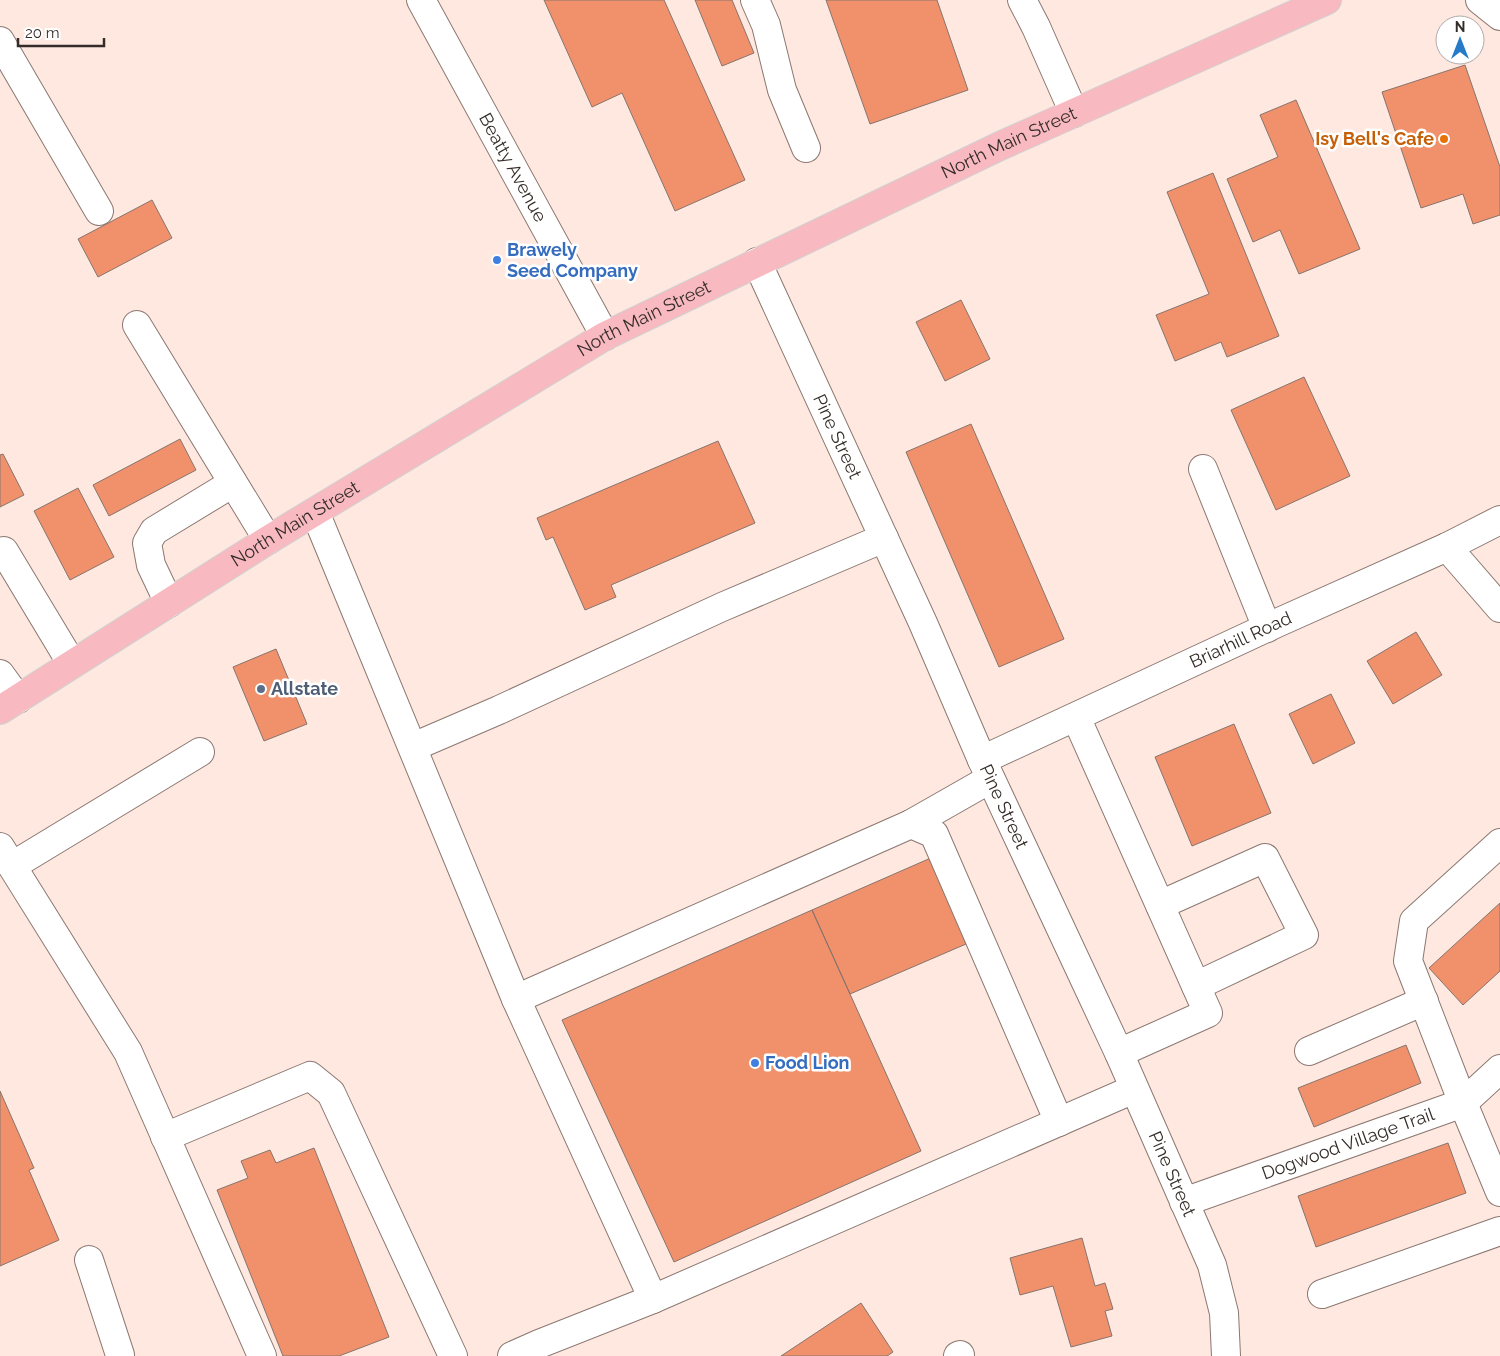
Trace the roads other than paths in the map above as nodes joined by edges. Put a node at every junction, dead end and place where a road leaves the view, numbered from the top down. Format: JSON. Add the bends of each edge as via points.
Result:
{"nodes":[{"id":1,"x":421,"y":0,"type":"edge"},
{"id":2,"x":755,"y":0,"type":"edge"},
{"id":3,"x":1022,"y":0,"type":"edge"},
{"id":4,"x":1327,"y":0,"type":"edge"},
{"id":5,"x":1480,"y":0,"type":"edge"},
{"id":6,"x":1500,"y":16,"type":"edge"},
{"id":7,"x":0,"y":41,"type":"edge"},
{"id":8,"x":1074,"y":113,"type":"junction"},
{"id":9,"x":806,"y":148,"type":"dead end"},
{"id":10,"x":99,"y":211,"type":"dead end"},
{"id":11,"x":757,"y":262,"type":"junction"},
{"id":12,"x":138,"y":325,"type":"dead end"},
{"id":13,"x":605,"y":336,"type":"junction"},
{"id":14,"x":1203,"y":469,"type":"dead end"},
{"id":15,"x":234,"y":483,"type":"junction"},
{"id":16,"x":315,"y":512,"type":"junction"},
{"id":17,"x":1500,"y":520,"type":"edge"},
{"id":18,"x":884,"y":538,"type":"junction"},
{"id":19,"x":268,"y":540,"type":"junction"},
{"id":20,"x":1447,"y":547,"type":"junction"},
{"id":21,"x":4,"y":551,"type":"dead end"},
{"id":22,"x":169,"y":603,"type":"junction"},
{"id":23,"x":1500,"y":608,"type":"edge"},
{"id":24,"x":1268,"y":628,"type":"junction"},
{"id":25,"x":72,"y":664,"type":"junction"},
{"id":26,"x":0,"y":674,"type":"edge"},
{"id":27,"x":9,"y":704,"type":"edge"},
{"id":28,"x":1076,"y":717,"type":"junction"},
{"id":29,"x":413,"y":747,"type":"junction"},
{"id":30,"x":200,"y":752,"type":"dead end"},
{"id":31,"x":986,"y":770,"type":"junction"},
{"id":32,"x":911,"y":824,"type":"junction"},
{"id":33,"x":1500,"y":843,"type":"edge"},
{"id":34,"x":6,"y":856,"type":"edge"},
{"id":35,"x":1160,"y":905,"type":"junction"},
{"id":36,"x":1196,"y":986,"type":"junction"},
{"id":37,"x":516,"y":999,"type":"junction"},
{"id":38,"x":1424,"y":1001,"type":"junction"},
{"id":39,"x":1309,"y":1051,"type":"dead end"},
{"id":40,"x":1119,"y":1053,"type":"junction"},
{"id":41,"x":1500,"y":1069,"type":"edge"},
{"id":42,"x":1134,"y":1089,"type":"junction"},
{"id":43,"x":1463,"y":1103,"type":"junction"},
{"id":44,"x":1059,"y":1122,"type":"junction"},
{"id":45,"x":165,"y":1137,"type":"junction"},
{"id":46,"x":1500,"y":1192,"type":"edge"},
{"id":47,"x":1184,"y":1202,"type":"junction"},
{"id":48,"x":1500,"y":1231,"type":"edge"},
{"id":49,"x":89,"y":1260,"type":"dead end"},
{"id":50,"x":1322,"y":1294,"type":"dead end"},
{"id":51,"x":653,"y":1298,"type":"junction"},
{"id":52,"x":120,"y":1355,"type":"edge"},
{"id":53,"x":262,"y":1356,"type":"edge"},
{"id":54,"x":453,"y":1356,"type":"edge"},
{"id":55,"x":512,"y":1356,"type":"edge"},
{"id":56,"x":1226,"y":1356,"type":"edge"}],
"edges":[{"from":1,"to":13,"type":"street","name":"Beatty Avenue"},
{"from":2,"to":9,"type":"street","via":[[766,26],[782,90]]},
{"from":3,"to":8,"type":"street"},
{"from":4,"to":8,"type":"main road","name":"North Main Street"},
{"from":5,"to":6,"type":"street"},
{"from":7,"to":10,"type":"street"},
{"from":8,"to":11,"type":"main road","name":"North Main Street"},
{"from":11,"to":13,"type":"main road","name":"North Main Street"},
{"from":11,"to":18,"type":"street","name":"Pine Street"},
{"from":12,"to":15,"type":"street"},
{"from":13,"to":16,"type":"main road","name":"North Main Street"},
{"from":14,"to":24,"type":"street"},
{"from":15,"to":19,"type":"street"},
{"from":15,"to":22,"type":"street","via":[[154,531],[147,543],[151,565]]},
{"from":16,"to":19,"type":"main road","name":"North Main Street"},
{"from":16,"to":29,"type":"street"},
{"from":17,"to":20,"type":"street","name":"Briarhill Road"},
{"from":18,"to":29,"type":"street","via":[[722,607]]},
{"from":18,"to":31,"type":"street","name":"Pine Street"},
{"from":19,"to":22,"type":"main road","name":"North Main Street"},
{"from":20,"to":23,"type":"street"},
{"from":20,"to":24,"type":"street","name":"Briarhill Road"},
{"from":21,"to":25,"type":"street"},
{"from":22,"to":25,"type":"main road","name":"North Main Street"},
{"from":24,"to":28,"type":"street","name":"Briarhill Road"},
{"from":25,"to":27,"type":"main road","name":"North Main Street"},
{"from":26,"to":27,"type":"street"},
{"from":28,"to":31,"type":"street","name":"Briarhill Road"},
{"from":28,"to":35,"type":"street"},
{"from":29,"to":37,"type":"street"},
{"from":30,"to":34,"type":"street"},
{"from":31,"to":32,"type":"street","name":"Briarhill Road"},
{"from":31,"to":40,"type":"street","name":"Pine Street"},
{"from":32,"to":37,"type":"street","name":"Briarhill Road"},
{"from":32,"to":44,"type":"street","via":[[934,834]]},
{"from":33,"to":38,"type":"street","via":[[1414,921],[1408,961]]},
{"from":34,"to":45,"type":"street","via":[[128,1052]]},
{"from":35,"to":36,"type":"street"},
{"from":35,"to":36,"type":"street","via":[[1265,858],[1304,935]]},
{"from":36,"to":40,"type":"street","via":[[1208,1013]]},
{"from":37,"to":51,"type":"street"},
{"from":38,"to":39,"type":"street"},
{"from":38,"to":43,"type":"street"},
{"from":40,"to":42,"type":"street","name":"Pine Street"},
{"from":41,"to":43,"type":"street","name":"Dogwood Village Trail"},
{"from":42,"to":44,"type":"street"},
{"from":42,"to":47,"type":"street","name":"Pine Street"},
{"from":43,"to":46,"type":"street"},
{"from":43,"to":47,"type":"street","name":"Dogwood Village Trail"},
{"from":44,"to":51,"type":"street"},
{"from":45,"to":53,"type":"street"},
{"from":45,"to":54,"type":"street","via":[[310,1076],[332,1093]]},
{"from":47,"to":56,"type":"street","name":"Pine Street","via":[[1212,1265],[1224,1314]]},
{"from":48,"to":50,"type":"street"},
{"from":49,"to":52,"type":"street"},
{"from":51,"to":55,"type":"street"}]}
